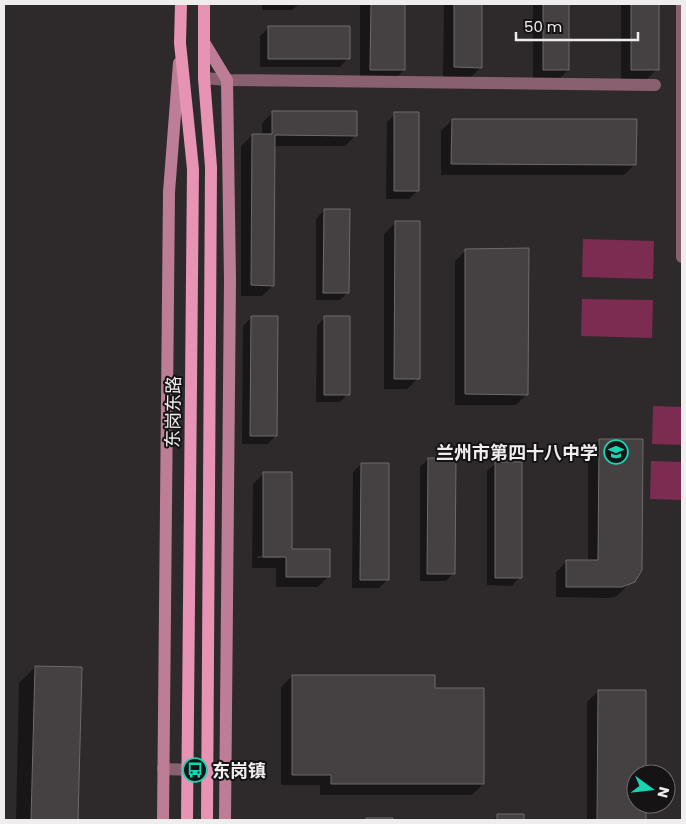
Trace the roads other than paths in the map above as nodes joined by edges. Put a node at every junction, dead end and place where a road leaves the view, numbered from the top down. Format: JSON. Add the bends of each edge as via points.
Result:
{"nodes":[{"id":1,"x":181,"y":4,"type":"edge"},
{"id":2,"x":204,"y":4,"type":"edge"},
{"id":3,"x":682,"y":4,"type":"edge"},
{"id":4,"x":204,"y":42,"type":"junction"},
{"id":5,"x":180,"y":43,"type":"junction"},
{"id":6,"x":204,"y":78,"type":"junction"},
{"id":7,"x":227,"y":80,"type":"junction"},
{"id":8,"x":655,"y":85,"type":"dead end"},
{"id":9,"x":682,"y":257,"type":"edge"},
{"id":10,"x":163,"y":769,"type":"junction"},
{"id":11,"x":226,"y":771,"type":"junction"},
{"id":12,"x":163,"y":820,"type":"edge"},
{"id":13,"x":187,"y":820,"type":"edge"},
{"id":14,"x":207,"y":820,"type":"edge"},
{"id":15,"x":225,"y":820,"type":"edge"}],
"edges":[{"from":1,"to":5,"type":"main road","name":"东岗东路"},
{"from":2,"to":4,"type":"main road","name":"东岗东路"},
{"from":3,"to":9,"type":"street"},
{"from":4,"to":6,"type":"main road","name":"东岗东路"},
{"from":4,"to":7,"type":"street"},
{"from":5,"to":10,"type":"street","via":[[169,192]]},
{"from":5,"to":13,"type":"main road","name":"东岗东路","via":[[192,169]]},
{"from":6,"to":7,"type":"street"},
{"from":6,"to":14,"type":"main road","name":"东岗东路","via":[[211,167]]},
{"from":7,"to":8,"type":"street"},
{"from":7,"to":11,"type":"street","via":[[230,280]]},
{"from":10,"to":11,"type":"street"},
{"from":10,"to":12,"type":"street"},
{"from":11,"to":15,"type":"street"}]}
